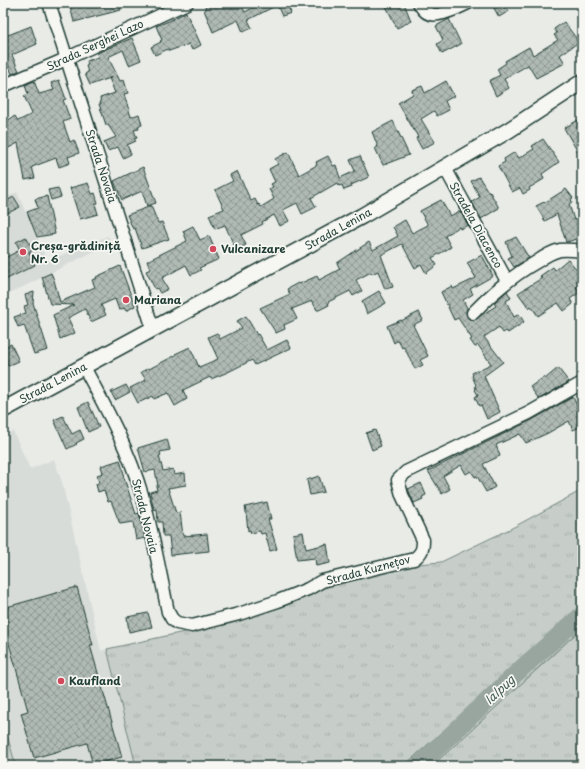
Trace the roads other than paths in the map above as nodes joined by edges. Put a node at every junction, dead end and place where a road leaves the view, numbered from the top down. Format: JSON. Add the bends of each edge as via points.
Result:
{"nodes":[{"id":1,"x":49,"y":3,"type":"edge"},
{"id":2,"x":187,"y":3,"type":"edge"},
{"id":3,"x":419,"y":3,"type":"edge"},
{"id":4,"x":468,"y":3,"type":"edge"},
{"id":5,"x":66,"y":58,"type":"junction"},
{"id":6,"x":582,"y":82,"type":"edge"},
{"id":7,"x":3,"y":86,"type":"edge"},
{"id":8,"x":445,"y":168,"type":"junction"},
{"id":9,"x":582,"y":251,"type":"edge"},
{"id":10,"x":506,"y":281,"type":"junction"},
{"id":11,"x":473,"y":313,"type":"dead end"},
{"id":12,"x":153,"y":329,"type":"junction"},
{"id":13,"x":84,"y":367,"type":"junction"},
{"id":14,"x":582,"y":382,"type":"edge"},
{"id":15,"x":3,"y":410,"type":"edge"},
{"id":16,"x":177,"y":624,"type":"joint"}],
"edges":[{"from":1,"to":5,"type":"street","name":"Strada Novaia"},
{"from":2,"to":5,"type":"street","name":"Strada Serghei Lazo"},
{"from":3,"to":4,"type":"street","via":[[424,11],[436,15]]},
{"from":5,"to":7,"type":"street","name":"Strada Serghei Lazo"},
{"from":5,"to":12,"type":"street","name":"Strada Novaia"},
{"from":6,"to":8,"type":"main road","name":"Strada Lenina"},
{"from":8,"to":10,"type":"street","name":"Stradela Diacenco"},
{"from":8,"to":12,"type":"main road","name":"Strada Lenina"},
{"from":9,"to":10,"type":"street","name":"Stradela Diacenco","via":[[554,252]]},
{"from":10,"to":11,"type":"street","name":"Stradela Diacenco"},
{"from":12,"to":13,"type":"main road","name":"Strada Lenina"},
{"from":13,"to":15,"type":"main road","name":"Strada Lenina"},
{"from":13,"to":16,"type":"street","name":"Strada Novaia","via":[[130,461],[142,495],[168,612]]},
{"from":14,"to":16,"type":"street","name":"Strada Kuznețov","via":[[529,413],[400,476],[398,480],[402,495],[423,540],[421,554],[322,582],[239,614],[192,626]]}]}
